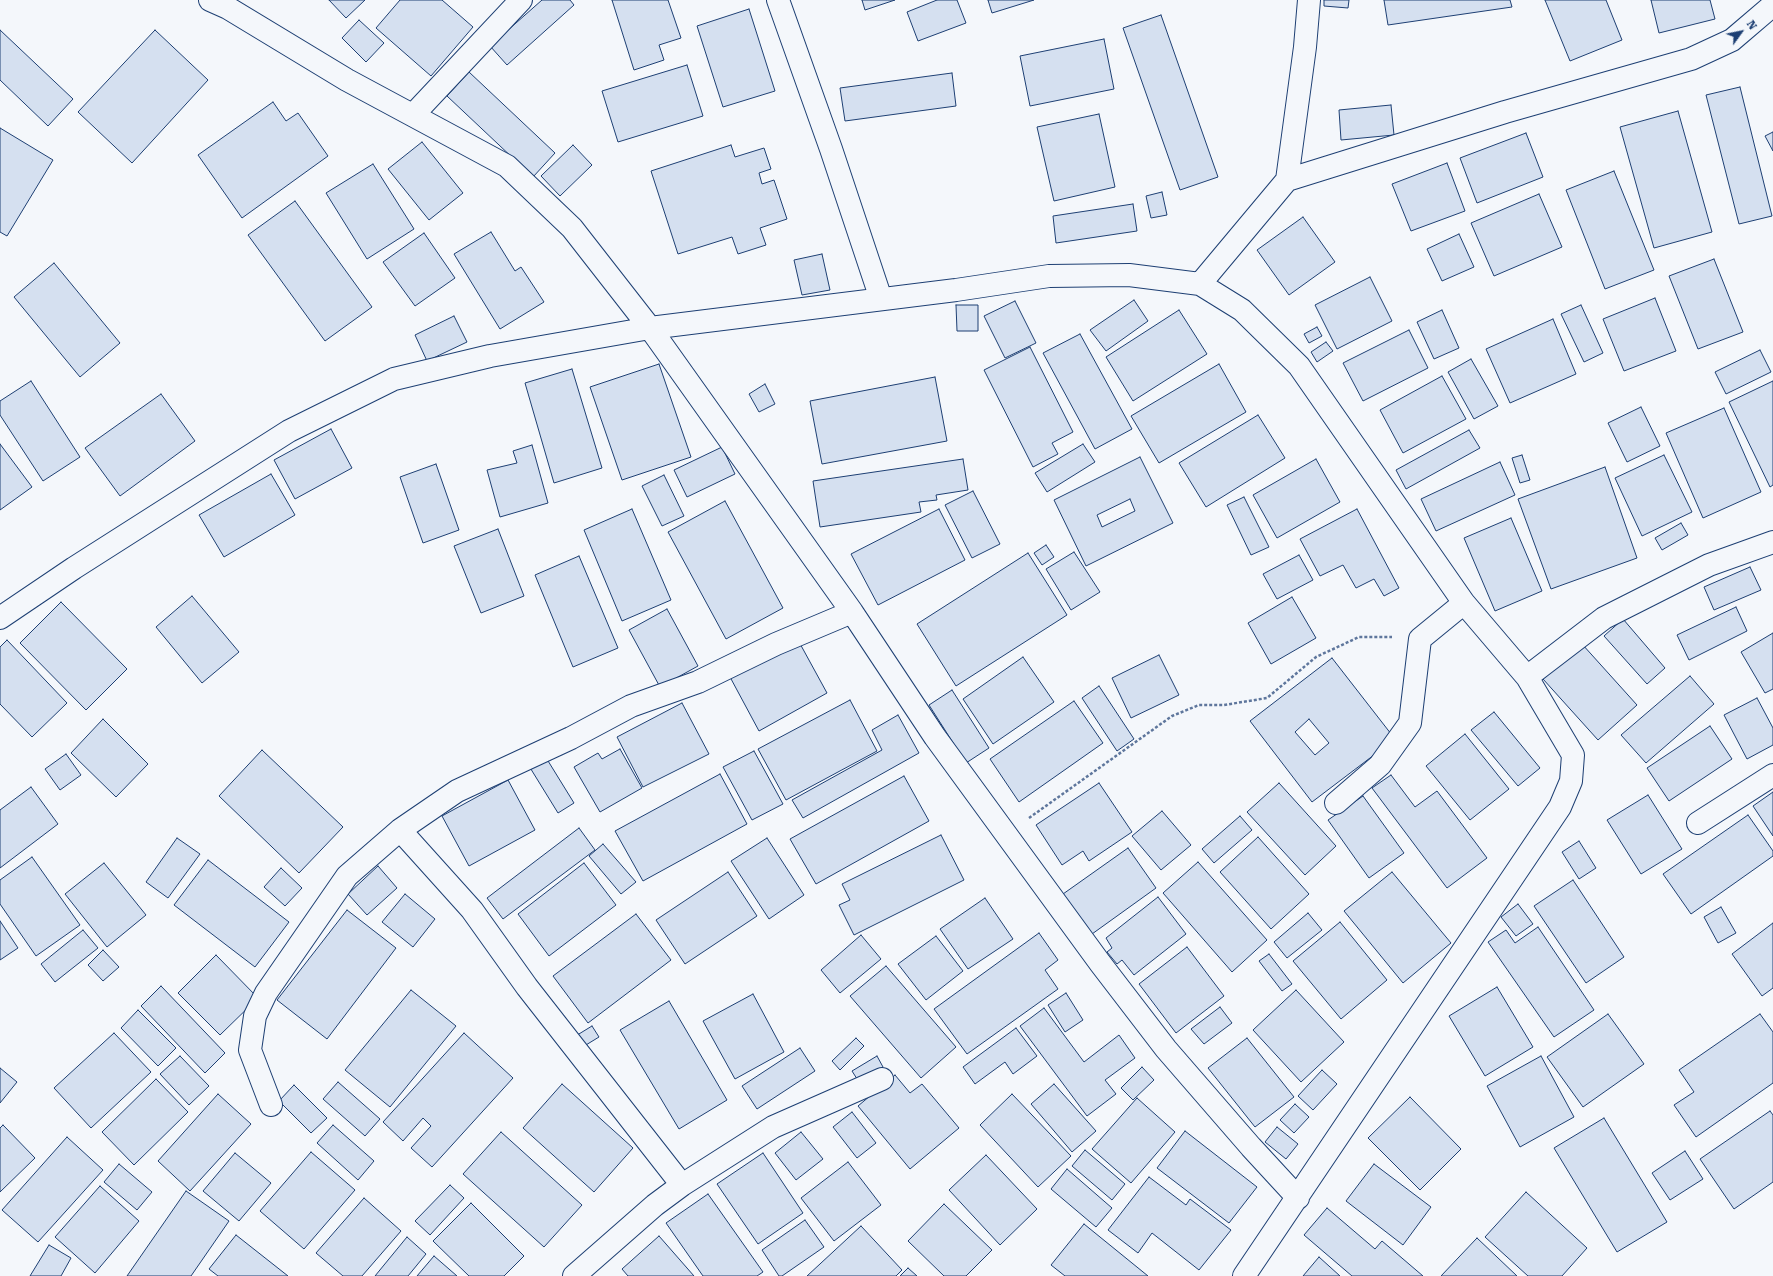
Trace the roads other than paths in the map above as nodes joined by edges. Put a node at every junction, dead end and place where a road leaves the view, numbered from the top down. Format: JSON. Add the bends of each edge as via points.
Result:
{"nodes":[{"id":1,"x":210,"y":0,"type":"edge"},
{"id":2,"x":521,"y":0,"type":"edge"},
{"id":3,"x":778,"y":0,"type":"edge"},
{"id":4,"x":1309,"y":0,"type":"edge"},
{"id":5,"x":1773,"y":5,"type":"edge"},
{"id":6,"x":413,"y":115,"type":"junction"},
{"id":7,"x":1287,"y":180,"type":"junction"},
{"id":8,"x":1200,"y":284,"type":"junction"},
{"id":9,"x":881,"y":299,"type":"junction"},
{"id":10,"x":650,"y":328,"type":"junction"},
{"id":11,"x":1773,"y":542,"type":"edge"},
{"id":12,"x":1464,"y":603,"type":"junction"},
{"id":13,"x":852,"y":612,"type":"junction"},
{"id":14,"x":0,"y":618,"type":"edge"},
{"id":15,"x":1527,"y":677,"type":"junction"},
{"id":16,"x":1773,"y":775,"type":"edge"},
{"id":17,"x":1336,"y":803,"type":"dead end"},
{"id":18,"x":1698,"y":823,"type":"dead end"},
{"id":19,"x":400,"y":830,"type":"junction"},
{"id":20,"x":882,"y":1078,"type":"dead end"},
{"id":21,"x":271,"y":1105,"type":"dead end"},
{"id":22,"x":682,"y":1185,"type":"junction"},
{"id":23,"x":1298,"y":1198,"type":"junction"},
{"id":24,"x":574,"y":1276,"type":"edge"},
{"id":25,"x":1244,"y":1276,"type":"edge"}],
"edges":[{"from":1,"to":6,"type":"street","via":[[228,8],[347,80]]},
{"from":2,"to":6,"type":"street"},
{"from":3,"to":9,"type":"street"},
{"from":4,"to":7,"type":"street"},
{"from":5,"to":7,"type":"street","via":[[1732,40],[1691,59],[1505,112]]},
{"from":6,"to":10,"type":"street","via":[[507,166],[572,228]]},
{"from":7,"to":8,"type":"street"},
{"from":8,"to":9,"type":"street","via":[[1129,275],[1049,276]]},
{"from":8,"to":12,"type":"street","via":[[1242,310],[1299,366]]},
{"from":9,"to":10,"type":"street"},
{"from":10,"to":13,"type":"street"},
{"from":10,"to":14,"type":"street","via":[[490,356],[394,378],[289,431]]},
{"from":11,"to":15,"type":"street","via":[[1709,565],[1604,618]]},
{"from":12,"to":15,"type":"street"},
{"from":12,"to":17,"type":"street","via":[[1420,639],[1410,723],[1380,765]]},
{"from":13,"to":19,"type":"street","via":[[776,644],[698,682],[631,706],[571,738],[457,791]]},
{"from":13,"to":23,"type":"street","via":[[935,737],[1100,963],[1166,1049]]},
{"from":15,"to":23,"type":"street","via":[[1573,755],[1571,781],[1560,807]]},
{"from":16,"to":18,"type":"street"},
{"from":19,"to":21,"type":"street","via":[[347,876],[266,993],[255,1016],[250,1050]]},
{"from":19,"to":22,"type":"street","via":[[472,910],[527,987]]},
{"from":20,"to":22,"type":"street","via":[[772,1127]]},
{"from":22,"to":24,"type":"street","via":[[655,1205]]},
{"from":23,"to":25,"type":"street"}]}
